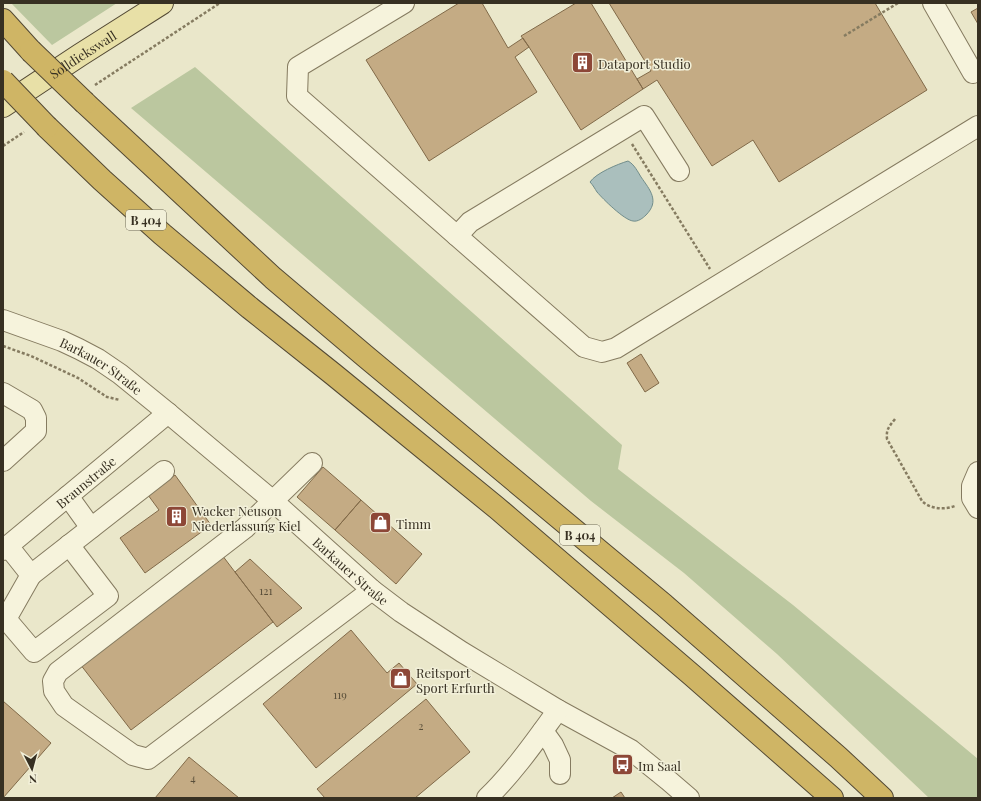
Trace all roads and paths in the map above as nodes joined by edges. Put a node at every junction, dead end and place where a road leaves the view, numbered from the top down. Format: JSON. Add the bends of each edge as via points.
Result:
{"nodes":[{"id":1,"x":162,"y":3,"type":"edge"},
{"id":2,"x":220,"y":3,"type":"edge"},
{"id":3,"x":404,"y":3,"type":"edge"},
{"id":4,"x":898,"y":3,"type":"edge"},
{"id":5,"x":933,"y":3,"type":"edge"},
{"id":6,"x":3,"y":20,"type":"edge"},
{"id":7,"x":844,"y":36,"type":"dead end"},
{"id":8,"x":973,"y":73,"type":"dead end"},
{"id":9,"x":3,"y":81,"type":"edge"},
{"id":10,"x":90,"y":94,"type":"junction"},
{"id":11,"x":3,"y":106,"type":"edge"},
{"id":12,"x":978,"y":126,"type":"edge"},
{"id":13,"x":38,"y":128,"type":"junction"},
{"id":14,"x":623,"y":129,"type":"junction"},
{"id":15,"x":3,"y":146,"type":"edge"},
{"id":16,"x":679,"y":171,"type":"dead end"},
{"id":17,"x":457,"y":236,"type":"junction"},
{"id":18,"x":719,"y":284,"type":"junction"},
{"id":19,"x":3,"y":320,"type":"edge"},
{"id":20,"x":3,"y":346,"type":"edge"},
{"id":21,"x":3,"y":394,"type":"edge"},
{"id":22,"x":120,"y":400,"type":"dead end"},
{"id":23,"x":168,"y":413,"type":"junction"},
{"id":24,"x":895,"y":419,"type":"dead end"},
{"id":25,"x":3,"y":461,"type":"edge"},
{"id":26,"x":312,"y":463,"type":"dead end"},
{"id":27,"x":164,"y":472,"type":"dead end"},
{"id":28,"x":978,"y":472,"type":"edge"},
{"id":29,"x":68,"y":496,"type":"junction"},
{"id":30,"x":273,"y":500,"type":"junction"},
{"id":31,"x":975,"y":503,"type":"edge"},
{"id":32,"x":91,"y":528,"type":"junction"},
{"id":33,"x":69,"y":545,"type":"junction"},
{"id":34,"x":5,"y":548,"type":"edge"},
{"id":35,"x":31,"y":575,"type":"junction"},
{"id":36,"x":372,"y":590,"type":"junction"},
{"id":37,"x":558,"y":710,"type":"junction"},
{"id":38,"x":543,"y":731,"type":"junction"},
{"id":39,"x":560,"y":774,"type":"dead end"},
{"id":40,"x":487,"y":798,"type":"edge"},
{"id":41,"x":689,"y":798,"type":"edge"},
{"id":42,"x":832,"y":798,"type":"edge"},
{"id":43,"x":882,"y":798,"type":"edge"}],
"edges":[{"from":1,"to":11,"type":"main road","name":"Solldiekswall"},
{"from":2,"to":10,"type":"path"},
{"from":3,"to":17,"type":"street","via":[[298,67],[297,96]]},
{"from":4,"to":7,"type":"path"},
{"from":5,"to":8,"type":"street"},
{"from":6,"to":10,"type":"highway","number":"B 404","bridge":true,"via":[[31,51]]},
{"from":9,"to":13,"type":"highway","number":"B 404","bridge":true},
{"from":10,"to":43,"type":"highway","number":"B 404","via":[[273,278],[664,605]]},
{"from":12,"to":18,"type":"street"},
{"from":13,"to":15,"type":"path"},
{"from":13,"to":42,"type":"highway","number":"B 404","via":[[250,308],[497,508]]},
{"from":14,"to":16,"type":"street","via":[[644,116]]},
{"from":14,"to":17,"type":"street","via":[[470,222]]},
{"from":14,"to":18,"type":"path"},
{"from":17,"to":18,"type":"street","via":[[584,347],[602,352],[616,348]]},
{"from":19,"to":23,"type":"street","name":"Barkauer Straße","via":[[62,341],[98,359]]},
{"from":20,"to":22,"type":"path","via":[[31,356],[78,378],[106,396]]},
{"from":21,"to":25,"type":"street","via":[[32,410],[36,418],[36,431]]},
{"from":23,"to":29,"type":"street","name":"Braunstraße"},
{"from":23,"to":30,"type":"street","name":"Barkauer Straße"},
{"from":24,"to":31,"type":"path","via":[[887,429],[887,439],[922,501],[933,508],[943,509]]},
{"from":26,"to":30,"type":"street"},
{"from":27,"to":32,"type":"street"},
{"from":28,"to":31,"type":"street","via":[[972,486]]},
{"from":29,"to":32,"type":"street"},
{"from":29,"to":34,"type":"street","name":"Braunstraße"},
{"from":30,"to":36,"type":"street","name":"Barkauer Straße"},
{"from":30,"to":36,"type":"street","via":[[245,528],[58,672],[53,681],[54,691],[64,706],[134,755],[148,759]]},
{"from":32,"to":33,"type":"street"},
{"from":33,"to":35,"type":"street"},
{"from":33,"to":35,"type":"street","via":[[108,596],[34,652],[6,619]]},
{"from":34,"to":35,"type":"street"},
{"from":36,"to":37,"type":"street","name":"Barkauer Straße","via":[[462,652]]},
{"from":37,"to":38,"type":"street"},
{"from":37,"to":41,"type":"street","name":"Barkauer Straße","via":[[631,750]]},
{"from":38,"to":39,"type":"street","via":[[560,760]]},
{"from":38,"to":40,"type":"street","via":[[509,775]]}]}
